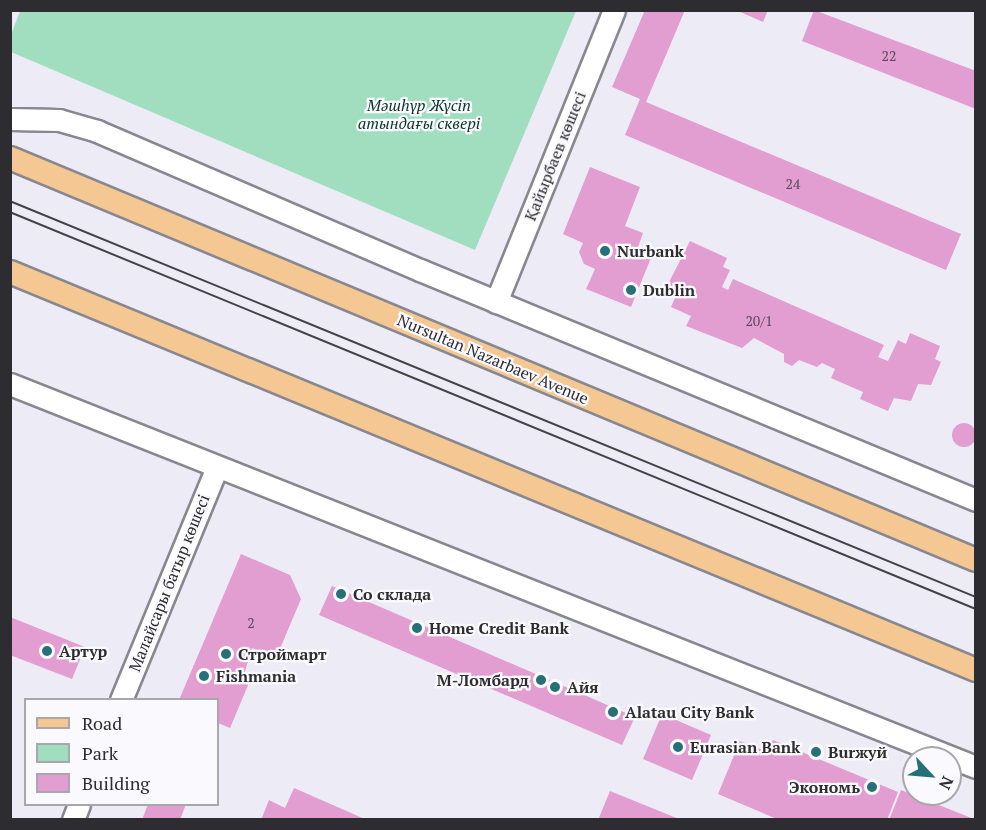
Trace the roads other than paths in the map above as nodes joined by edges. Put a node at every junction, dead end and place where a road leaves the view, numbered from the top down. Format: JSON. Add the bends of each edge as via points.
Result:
{"nodes":[{"id":1,"x":614,"y":10,"type":"edge"},
{"id":2,"x":15,"y":117,"type":"edge"},
{"id":3,"x":10,"y":158,"type":"edge"},
{"id":4,"x":10,"y":272,"type":"edge"},
{"id":5,"x":496,"y":302,"type":"junction"},
{"id":6,"x":10,"y":384,"type":"edge"},
{"id":7,"x":216,"y":467,"type":"junction"},
{"id":8,"x":975,"y":500,"type":"edge"},
{"id":9,"x":975,"y":560,"type":"edge"},
{"id":10,"x":975,"y":670,"type":"edge"},
{"id":11,"x":121,"y":698,"type":"edge"},
{"id":12,"x":975,"y":767,"type":"edge"}],
"edges":[{"from":1,"to":5,"type":"street","name":"Қайырбаев көшесі"},
{"from":2,"to":5,"type":"street","via":[[59,120],[97,131]]},
{"from":3,"to":9,"type":"main road","name":"Nursultan Nazarbaev Avenue"},
{"from":4,"to":10,"type":"main road"},
{"from":5,"to":8,"type":"street"},
{"from":6,"to":7,"type":"street"},
{"from":7,"to":11,"type":"street","name":"Малайсары батыр көшесі"},
{"from":7,"to":12,"type":"street"}]}
